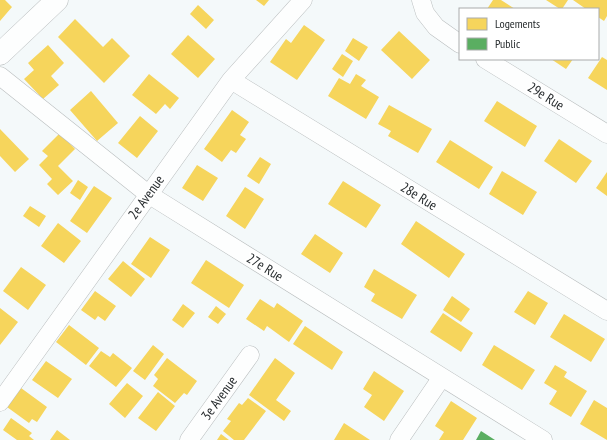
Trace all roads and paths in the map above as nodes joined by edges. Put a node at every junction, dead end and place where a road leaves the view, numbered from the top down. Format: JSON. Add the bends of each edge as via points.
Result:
{"nodes":[{"id":1,"x":57,"y":0,"type":"edge"},
{"id":2,"x":303,"y":0,"type":"edge"},
{"id":3,"x":421,"y":0,"type":"edge"},
{"id":4,"x":459,"y":43,"type":"edge"},
{"id":5,"x":0,"y":54,"type":"edge"},
{"id":6,"x":487,"y":60,"type":"edge"},
{"id":7,"x":0,"y":76,"type":"edge"},
{"id":8,"x":231,"y":80,"type":"junction"},
{"id":9,"x":607,"y":134,"type":"edge"},
{"id":10,"x":148,"y":194,"type":"junction"},
{"id":11,"x":607,"y":311,"type":"edge"},
{"id":12,"x":250,"y":355,"type":"dead end"},
{"id":13,"x":442,"y":378,"type":"junction"},
{"id":14,"x":0,"y":402,"type":"edge"},
{"id":15,"x":189,"y":440,"type":"edge"},
{"id":16,"x":398,"y":440,"type":"edge"},
{"id":17,"x":543,"y":440,"type":"edge"}],
"edges":[{"from":1,"to":5,"type":"street"},
{"from":2,"to":8,"type":"street","name":"2e Avenue"},
{"from":3,"to":4,"type":"street","via":[[425,13],[436,27]]},
{"from":6,"to":9,"type":"street","name":"29e Rue"},
{"from":7,"to":10,"type":"street","name":"27e Rue"},
{"from":8,"to":10,"type":"street","name":"2e Avenue"},
{"from":8,"to":11,"type":"street","name":"28e Rue"},
{"from":10,"to":13,"type":"street","name":"27e Rue"},
{"from":10,"to":14,"type":"street","name":"2e Avenue"},
{"from":12,"to":15,"type":"street","name":"3e Avenue"},
{"from":13,"to":16,"type":"street"},
{"from":13,"to":17,"type":"street","name":"27e Rue"}]}
